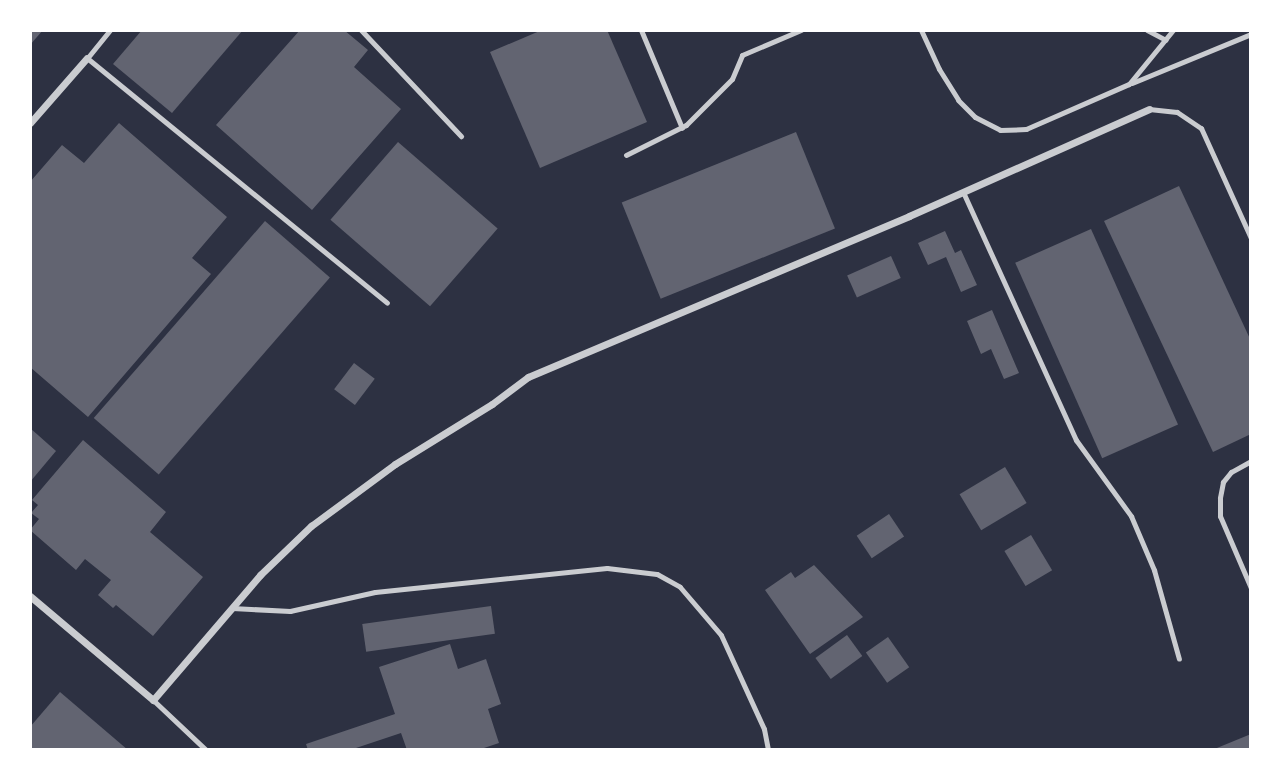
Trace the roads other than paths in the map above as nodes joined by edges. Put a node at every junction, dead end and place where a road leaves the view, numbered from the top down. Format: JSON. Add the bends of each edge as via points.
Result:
{"nodes":[{"id":1,"x":110,"y":30,"type":"edge"},
{"id":2,"x":361,"y":30,"type":"edge"},
{"id":3,"x":642,"y":30,"type":"edge"},
{"id":4,"x":801,"y":30,"type":"edge"},
{"id":5,"x":921,"y":30,"type":"edge"},
{"id":6,"x":1147,"y":30,"type":"edge"},
{"id":7,"x":1173,"y":30,"type":"edge"},
{"id":8,"x":1251,"y":34,"type":"edge"},
{"id":9,"x":1166,"y":40,"type":"junction"},
{"id":10,"x":88,"y":58,"type":"junction"},
{"id":11,"x":1129,"y":85,"type":"junction"},
{"id":12,"x":1149,"y":109,"type":"joint"},
{"id":13,"x":30,"y":123,"type":"edge"},
{"id":14,"x":682,"y":128,"type":"junction"},
{"id":15,"x":461,"y":136,"type":"dead end"},
{"id":16,"x":625,"y":155,"type":"dead end"},
{"id":17,"x":963,"y":192,"type":"junction"},
{"id":18,"x":1251,"y":238,"type":"edge"},
{"id":19,"x":387,"y":303,"type":"dead end"},
{"id":20,"x":1251,"y":461,"type":"edge"},
{"id":21,"x":1251,"y":588,"type":"edge"},
{"id":22,"x":30,"y":596,"type":"edge"},
{"id":23,"x":232,"y":608,"type":"junction"},
{"id":24,"x":1179,"y":659,"type":"dead end"},
{"id":25,"x":153,"y":699,"type":"junction"},
{"id":26,"x":205,"y":750,"type":"edge"},
{"id":27,"x":768,"y":750,"type":"edge"}],
"edges":[{"from":1,"to":10,"type":"lane"},
{"from":2,"to":15,"type":"lane"},
{"from":3,"to":14,"type":"lane"},
{"from":4,"to":14,"type":"lane","via":[[742,55],[732,79]]},
{"from":5,"to":11,"type":"lane","via":[[958,100],[975,117],[1000,130],[1026,129]]},
{"from":6,"to":9,"type":"lane"},
{"from":7,"to":9,"type":"lane"},
{"from":8,"to":11,"type":"lane"},
{"from":9,"to":11,"type":"lane"},
{"from":10,"to":13,"type":"street"},
{"from":10,"to":19,"type":"lane"},
{"from":12,"to":17,"type":"street"},
{"from":12,"to":18,"type":"lane","via":[[1177,112],[1201,128]]},
{"from":14,"to":16,"type":"lane"},
{"from":17,"to":23,"type":"street","via":[[528,377],[310,526]]},
{"from":17,"to":24,"type":"lane","via":[[1076,440],[1131,516],[1154,570]]},
{"from":20,"to":21,"type":"lane","via":[[1223,482],[1220,516]]},
{"from":22,"to":25,"type":"street"},
{"from":23,"to":25,"type":"street"},
{"from":23,"to":27,"type":"lane","via":[[290,611],[375,592],[607,568],[657,574],[680,587],[720,635],[764,729]]},
{"from":25,"to":26,"type":"lane"}]}
